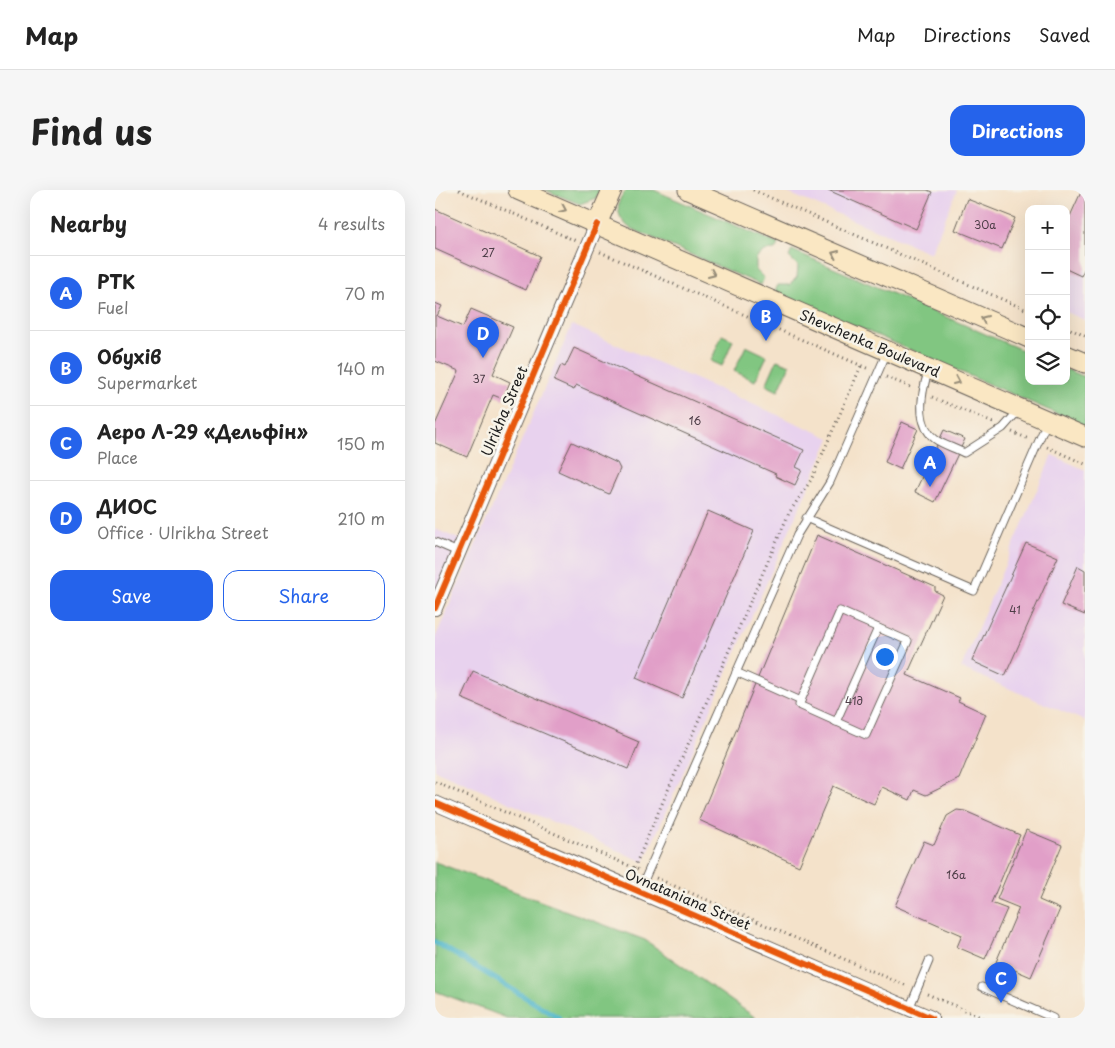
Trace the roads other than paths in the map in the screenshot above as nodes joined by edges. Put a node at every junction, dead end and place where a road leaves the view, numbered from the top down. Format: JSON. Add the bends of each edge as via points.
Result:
{"nodes":[{"id":1,"x":518,"y":190,"type":"edge"},
{"id":2,"x":612,"y":190,"type":"edge"},
{"id":3,"x":688,"y":190,"type":"edge"},
{"id":4,"x":597,"y":224,"type":"junction"},
{"id":5,"x":1025,"y":336,"type":"edge"},
{"id":6,"x":887,"y":351,"type":"junction"},
{"id":7,"x":1070,"y":356,"type":"edge"},
{"id":8,"x":1085,"y":363,"type":"edge"},
{"id":9,"x":929,"y":369,"type":"junction"},
{"id":10,"x":1021,"y":409,"type":"junction"},
{"id":11,"x":1047,"y":421,"type":"junction"},
{"id":12,"x":1085,"y":437,"type":"edge"},
{"id":13,"x":806,"y":518,"type":"junction"},
{"id":14,"x":435,"y":542,"type":"edge"},
{"id":15,"x":458,"y":552,"type":"junction"},
{"id":16,"x":435,"y":608,"type":"edge"},
{"id":17,"x":878,"y":628,"type":"junction"},
{"id":18,"x":736,"y":672,"type":"junction"},
{"id":19,"x":801,"y":700,"type":"junction"},
{"id":20,"x":836,"y":722,"type":"junction"},
{"id":21,"x":435,"y":803,"type":"edge"},
{"id":22,"x":639,"y":892,"type":"junction"},
{"id":23,"x":929,"y":961,"type":"dead end"},
{"id":24,"x":982,"y":987,"type":"dead end"},
{"id":25,"x":909,"y":1008,"type":"junction"},
{"id":26,"x":931,"y":1018,"type":"edge"},
{"id":27,"x":1053,"y":1018,"type":"edge"}],
"edges":[{"from":1,"to":4,"type":"main road","name":"Shevchenka Boulevard","one_way":true},
{"from":2,"to":4,"type":"main road"},
{"from":5,"to":3,"type":"main road","one_way":true},
{"from":4,"to":6,"type":"main road","name":"Shevchenka Boulevard","one_way":true},
{"from":4,"to":15,"type":"street","name":"Ulrikha Street"},
{"from":6,"to":9,"type":"main road","name":"Shevchenka Boulevard"},
{"from":6,"to":13,"type":"lane","via":[[829,482]]},
{"from":7,"to":8,"type":"main road"},
{"from":9,"to":10,"type":"main road","name":"Shevchenka Boulevard","one_way":true},
{"from":9,"to":10,"type":"lane","via":[[921,392],[922,419],[934,439],[964,452],[1003,428]]},
{"from":10,"to":11,"type":"main road","name":"Shevchenka Boulevard"},
{"from":11,"to":12,"type":"main road","name":"Shevchenka Boulevard"},
{"from":11,"to":13,"type":"lane","via":[[974,592]]},
{"from":13,"to":18,"type":"lane"},
{"from":14,"to":15,"type":"lane"},
{"from":15,"to":16,"type":"street","name":"Ulrikha Street"},
{"from":17,"to":19,"type":"lane","via":[[840,611]]},
{"from":17,"to":20,"type":"lane"},
{"from":17,"to":20,"type":"lane","via":[[908,640],[866,735]]},
{"from":18,"to":19,"type":"lane"},
{"from":18,"to":22,"type":"lane"},
{"from":19,"to":20,"type":"lane","via":[[799,706]]},
{"from":21,"to":22,"type":"street","name":"Ovnataniana Street"},
{"from":22,"to":25,"type":"street","name":"Ovnataniana Street"},
{"from":23,"to":25,"type":"lane"},
{"from":24,"to":27,"type":"lane"},
{"from":25,"to":26,"type":"street","name":"Ovnataniana Street"}]}
